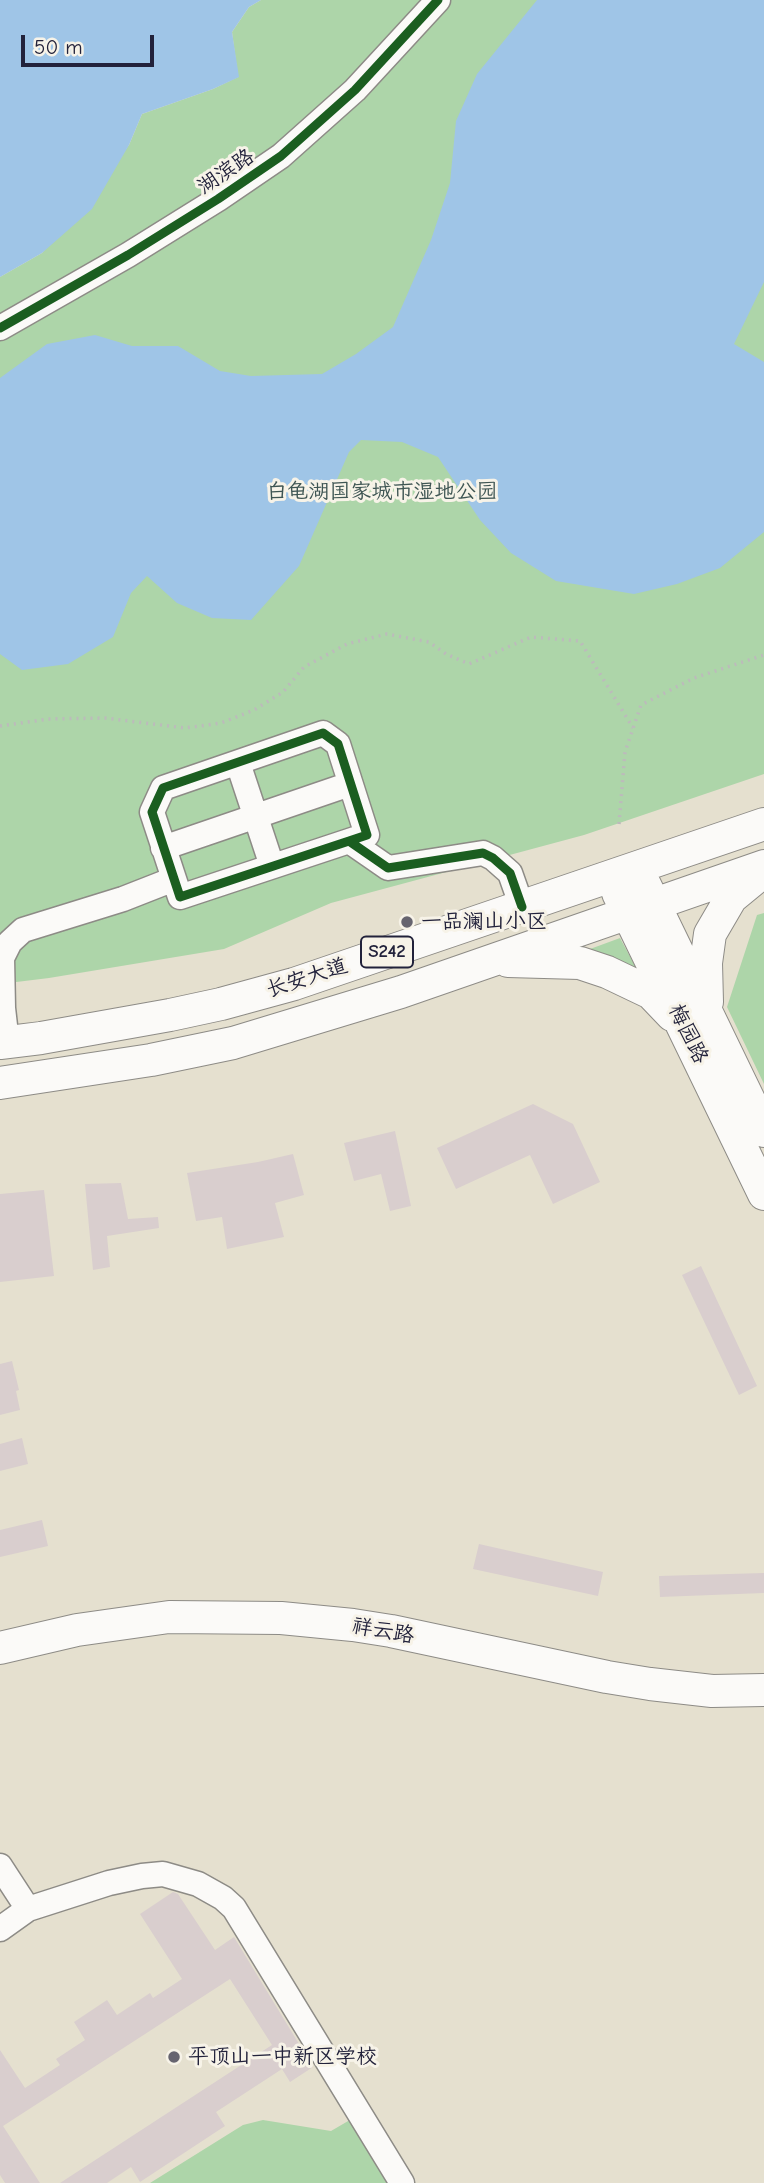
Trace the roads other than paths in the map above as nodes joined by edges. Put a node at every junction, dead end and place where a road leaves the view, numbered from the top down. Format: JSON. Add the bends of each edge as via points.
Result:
{"nodes":[{"id":1,"x":438,"y":0,"type":"edge"},
{"id":2,"x":0,"y":328,"type":"edge"},
{"id":3,"x":238,"y":762,"type":"junction"},
{"id":4,"x":351,"y":784,"type":"junction"},
{"id":5,"x":256,"y":817,"type":"junction"},
{"id":6,"x":764,"y":824,"type":"edge"},
{"id":7,"x":349,"y":841,"type":"junction"},
{"id":8,"x":163,"y":848,"type":"junction"},
{"id":9,"x":272,"y":866,"type":"junction"},
{"id":10,"x":764,"y":869,"type":"edge"},
{"id":11,"x":623,"y":871,"type":"junction"},
{"id":12,"x":174,"y":879,"type":"junction"},
{"id":13,"x":522,"y":907,"type":"junction"},
{"id":14,"x":640,"y":907,"type":"junction"},
{"id":15,"x":492,"y":960,"type":"junction"},
{"id":16,"x":697,"y":1023,"type":"junction"},
{"id":17,"x":3,"y":1043,"type":"edge"},
{"id":18,"x":0,"y":1083,"type":"edge"},
{"id":19,"x":764,"y":1131,"type":"edge"},
{"id":20,"x":764,"y":1194,"type":"edge"},
{"id":21,"x":0,"y":1648,"type":"edge"},
{"id":22,"x":764,"y":1690,"type":"edge"},
{"id":23,"x":0,"y":1866,"type":"edge"},
{"id":24,"x":27,"y":1909,"type":"junction"},
{"id":25,"x":0,"y":1929,"type":"edge"},
{"id":26,"x":402,"y":2183,"type":"edge"}],
"edges":[{"from":1,"to":2,"type":"street","name":"湖滨路","via":[[355,90],[282,156],[140,248]]},
{"from":3,"to":4,"type":"street","via":[[323,733],[338,744]]},
{"from":3,"to":5,"type":"street"},
{"from":3,"to":8,"type":"street","via":[[163,788],[152,812]]},
{"from":4,"to":5,"type":"street"},
{"from":4,"to":7,"type":"street","via":[[367,835]]},
{"from":5,"to":8,"type":"street"},
{"from":5,"to":9,"type":"street"},
{"from":6,"to":11,"type":"main road","name":"长安大道","number":"S242"},
{"from":7,"to":9,"type":"street"},
{"from":7,"to":13,"type":"street","via":[[388,868],[483,853],[510,873]]},
{"from":8,"to":12,"type":"street"},
{"from":9,"to":12,"type":"street","via":[[180,897]]},
{"from":10,"to":14,"type":"main road","name":"长安大道","number":"S242"},
{"from":10,"to":16,"type":"main road","via":[[731,898],[710,934]]},
{"from":11,"to":13,"type":"main road","name":"长安大道","number":"S242"},
{"from":11,"to":14,"type":"main road","name":"梅园路"},
{"from":12,"to":17,"type":"street","via":[[23,930],[10,942],[2,958]]},
{"from":13,"to":17,"type":"main road","name":"长安大道","number":"S242","via":[[221,1004]]},
{"from":14,"to":15,"type":"main road","name":"长安大道","number":"S242"},
{"from":14,"to":16,"type":"main road","name":"梅园路"},
{"from":15,"to":16,"type":"main road","via":[[580,963],[651,993]]},
{"from":15,"to":18,"type":"main road","name":"长安大道","number":"S242","via":[[233,1043]]},
{"from":16,"to":19,"type":"main road","name":"梅园路"},
{"from":16,"to":20,"type":"main road","name":"梅园路"},
{"from":21,"to":22,"type":"main road","name":"祥云路","via":[[149,1619],[281,1618],[366,1627],[660,1685]]},
{"from":23,"to":24,"type":"street"},
{"from":24,"to":25,"type":"street"},
{"from":24,"to":26,"type":"street","via":[[109,1883],[163,1874],[198,1884],[223,1898],[234,1908]]}]}
